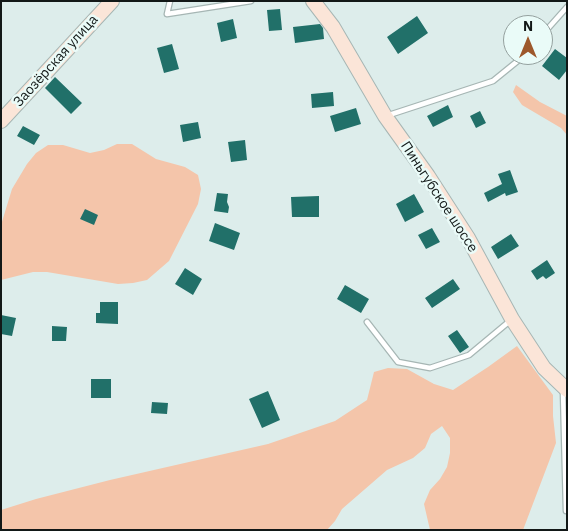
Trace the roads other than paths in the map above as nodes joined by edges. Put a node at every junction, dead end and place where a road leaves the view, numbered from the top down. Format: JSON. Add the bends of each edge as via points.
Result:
{"nodes":[{"id":1,"x":112,"y":1,"type":"edge"},
{"id":2,"x":170,"y":1,"type":"edge"},
{"id":3,"x":251,"y":1,"type":"edge"},
{"id":4,"x":313,"y":1,"type":"edge"},
{"id":5,"x":567,"y":6,"type":"edge"},
{"id":6,"x":553,"y":22,"type":"edge"},
{"id":7,"x":513,"y":65,"type":"edge"},
{"id":8,"x":385,"y":116,"type":"junction"},
{"id":9,"x":1,"y":121,"type":"edge"},
{"id":10,"x":512,"y":319,"type":"junction"},
{"id":11,"x":367,"y":322,"type":"dead end"},
{"id":12,"x":565,"y":389,"type":"edge"},
{"id":13,"x":566,"y":511,"type":"edge"}],
"edges":[{"from":1,"to":9,"type":"street","name":"Заозёрская улица"},
{"from":2,"to":3,"type":"lane","via":[[167,14]]},
{"from":4,"to":8,"type":"street","name":"Пиньгубское шоссе","via":[[333,27]]},
{"from":5,"to":6,"type":"lane"},
{"from":7,"to":8,"type":"lane","via":[[493,81]]},
{"from":8,"to":10,"type":"street","name":"Пиньгубское шоссе","via":[[468,238]]},
{"from":10,"to":11,"type":"lane","via":[[469,355],[430,368],[398,362]]},
{"from":10,"to":12,"type":"street","name":"Пиньгубское шоссе","via":[[544,368]]},
{"from":12,"to":13,"type":"lane"}]}
